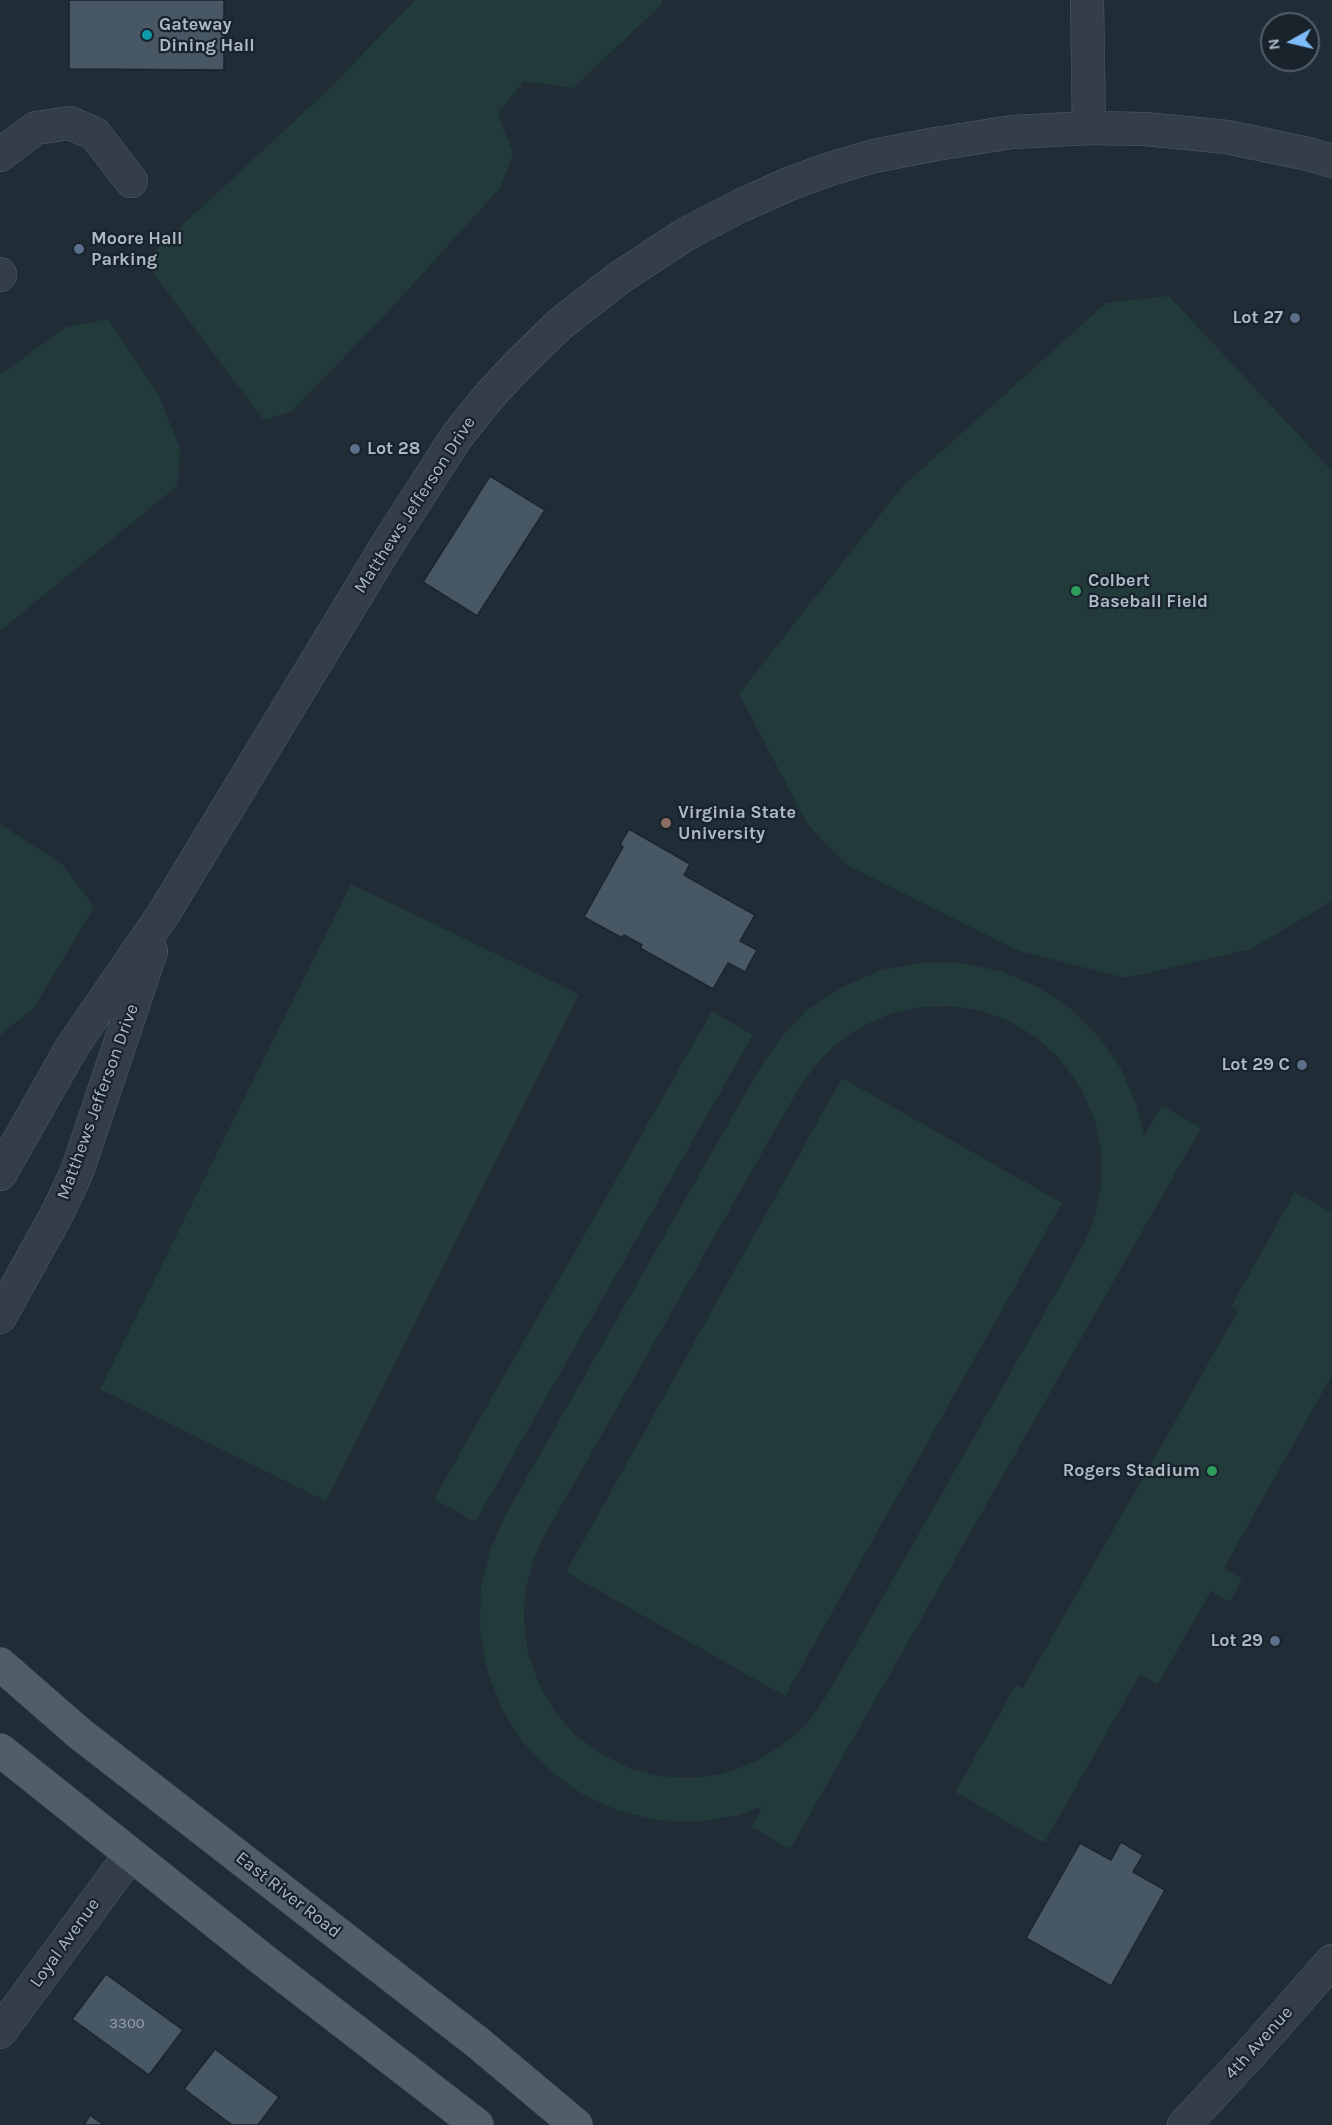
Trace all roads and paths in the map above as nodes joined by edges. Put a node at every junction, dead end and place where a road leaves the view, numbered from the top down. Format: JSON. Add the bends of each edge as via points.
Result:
{"nodes":[{"id":1,"x":1087,"y":0,"type":"edge"},
{"id":2,"x":1089,"y":128,"type":"junction"},
{"id":3,"x":0,"y":155,"type":"edge"},
{"id":4,"x":1332,"y":160,"type":"edge"},
{"id":5,"x":131,"y":181,"type":"dead end"},
{"id":6,"x":164,"y":913,"type":"junction"},
{"id":7,"x":0,"y":1174,"type":"edge"},
{"id":8,"x":0,"y":1317,"type":"edge"},
{"id":9,"x":0,"y":1664,"type":"edge"},
{"id":10,"x":0,"y":1750,"type":"edge"},
{"id":11,"x":130,"y":1855,"type":"junction"},
{"id":12,"x":1332,"y":1961,"type":"edge"},
{"id":13,"x":0,"y":2032,"type":"edge"},
{"id":14,"x":477,"y":2125,"type":"edge"},
{"id":15,"x":576,"y":2125,"type":"edge"},
{"id":16,"x":1184,"y":2125,"type":"edge"}],
"edges":[{"from":1,"to":2,"type":"street"},
{"from":2,"to":4,"type":"street","name":"Matthews Jefferson Drive","via":[[1227,137]]},
{"from":2,"to":6,"type":"street","name":"Matthews Jefferson Drive","via":[[1012,132],[936,144],[830,169],[740,206],[686,234],[619,278],[560,324],[490,395],[420,490]]},
{"from":3,"to":5,"type":"street","via":[[36,128],[70,123],[95,134]]},
{"from":6,"to":7,"type":"street","name":"Matthews Jefferson Drive","via":[[72,1047]]},
{"from":6,"to":8,"type":"street","name":"Matthews Jefferson Drive","via":[[78,1169]]},
{"from":9,"to":15,"type":"main road","name":"East River Road","via":[[79,1733],[477,2042]]},
{"from":10,"to":11,"type":"main road"},
{"from":11,"to":13,"type":"street","name":"Loyal Avenue"},
{"from":11,"to":14,"type":"main road"},
{"from":12,"to":16,"type":"street","name":"4th Avenue"}]}
